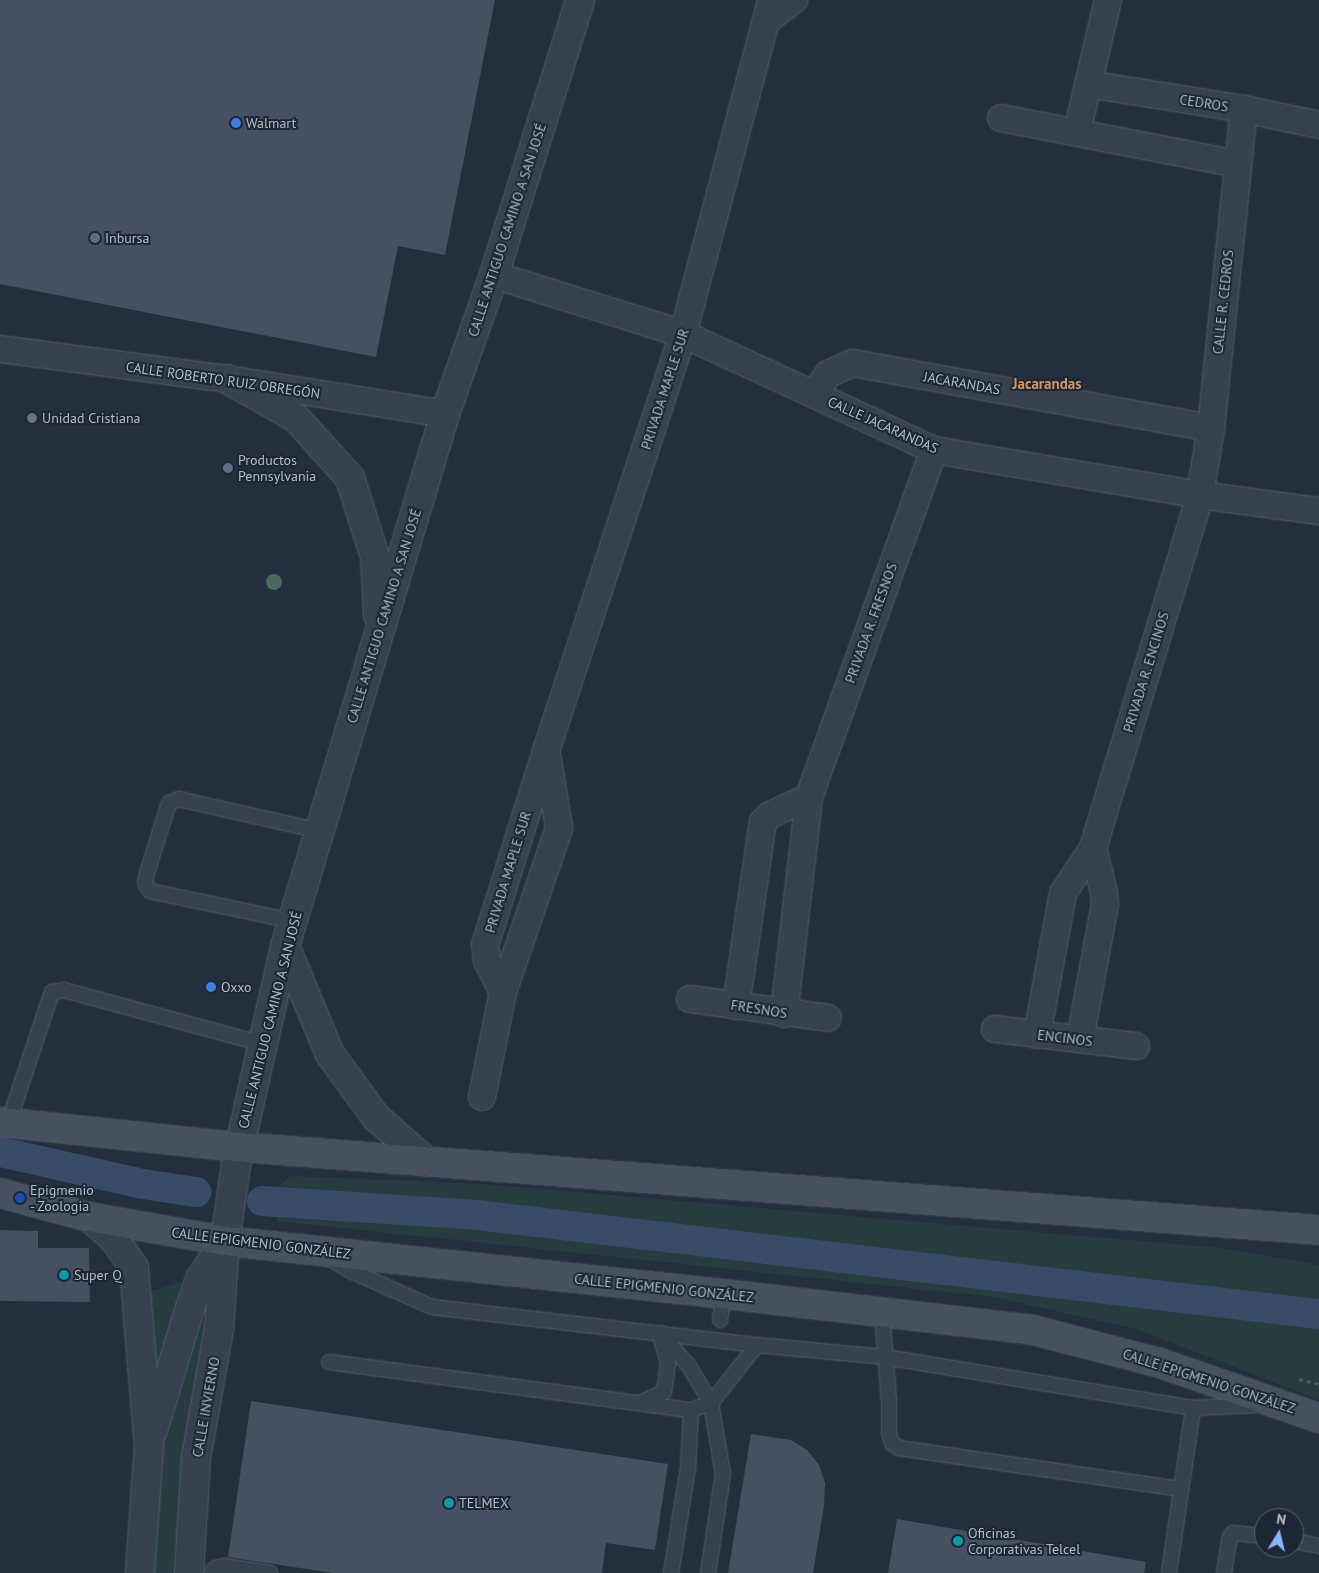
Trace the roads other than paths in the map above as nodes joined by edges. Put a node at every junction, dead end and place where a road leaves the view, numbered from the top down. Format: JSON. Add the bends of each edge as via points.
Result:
{"nodes":[{"id":1,"x":580,"y":0,"type":"edge"},
{"id":2,"x":794,"y":0,"type":"edge"},
{"id":3,"x":1108,"y":0,"type":"edge"},
{"id":4,"x":769,"y":11,"type":"edge"},
{"id":5,"x":1088,"y":84,"type":"junction"},
{"id":6,"x":1244,"y":109,"type":"junction"},
{"id":7,"x":1001,"y":118,"type":"dead end"},
{"id":8,"x":1319,"y":124,"type":"edge"},
{"id":9,"x":1077,"y":132,"type":"junction"},
{"id":10,"x":1237,"y":164,"type":"junction"},
{"id":11,"x":494,"y":275,"type":"junction"},
{"id":12,"x":683,"y":334,"type":"junction"},
{"id":13,"x":0,"y":349,"type":"edge"},
{"id":14,"x":227,"y":379,"type":"junction"},
{"id":15,"x":815,"y":394,"type":"junction"},
{"id":16,"x":445,"y":414,"type":"junction"},
{"id":17,"x":1211,"y":428,"type":"junction"},
{"id":18,"x":934,"y":450,"type":"junction"},
{"id":19,"x":1200,"y":495,"type":"junction"},
{"id":20,"x":1319,"y":511,"type":"edge"},
{"id":21,"x":379,"y":634,"type":"junction"},
{"id":22,"x":546,"y":751,"type":"junction"},
{"id":23,"x":809,"y":797,"type":"junction"},
{"id":24,"x":320,"y":831,"type":"junction"},
{"id":25,"x":1093,"y":848,"type":"junction"},
{"id":26,"x":289,"y":933,"type":"junction"},
{"id":27,"x":502,"y":992,"type":"junction"},
{"id":28,"x":690,"y":999,"type":"dead end"},
{"id":29,"x":736,"y":1006,"type":"junction"},
{"id":30,"x":784,"y":1014,"type":"junction"},
{"id":31,"x":828,"y":1018,"type":"dead end"},
{"id":32,"x":995,"y":1029,"type":"dead end"},
{"id":33,"x":1037,"y":1035,"type":"junction"},
{"id":34,"x":1080,"y":1040,"type":"junction"},
{"id":35,"x":263,"y":1044,"type":"junction"},
{"id":36,"x":1136,"y":1046,"type":"dead end"},
{"id":37,"x":482,"y":1097,"type":"dead end"},
{"id":38,"x":4,"y":1123,"type":"edge"},
{"id":39,"x":238,"y":1152,"type":"junction"},
{"id":40,"x":427,"y":1162,"type":"junction"},
{"id":41,"x":0,"y":1193,"type":"edge"},
{"id":42,"x":90,"y":1217,"type":"junction"},
{"id":43,"x":1319,"y":1230,"type":"edge"},
{"id":44,"x":227,"y":1235,"type":"junction"},
{"id":45,"x":318,"y":1251,"type":"junction"},
{"id":46,"x":724,"y":1294,"type":"junction"},
{"id":47,"x":882,"y":1312,"type":"junction"},
{"id":48,"x":720,"y":1320,"type":"dead end"},
{"id":49,"x":660,"y":1333,"type":"junction"},
{"id":50,"x":757,"y":1345,"type":"junction"},
{"id":51,"x":885,"y":1357,"type":"junction"},
{"id":52,"x":329,"y":1362,"type":"dead end"},
{"id":53,"x":642,"y":1402,"type":"junction"},
{"id":54,"x":711,"y":1402,"type":"junction"},
{"id":55,"x":1281,"y":1404,"type":"junction"},
{"id":56,"x":1193,"y":1408,"type":"junction"},
{"id":57,"x":692,"y":1410,"type":"junction"},
{"id":58,"x":1319,"y":1418,"type":"edge"},
{"id":59,"x":149,"y":1446,"type":"junction"},
{"id":60,"x":1181,"y":1490,"type":"junction"},
{"id":61,"x":1254,"y":1535,"type":"edge"},
{"id":62,"x":1304,"y":1543,"type":"edge"},
{"id":63,"x":1319,"y":1546,"type":"edge"},
{"id":64,"x":140,"y":1573,"type":"edge"},
{"id":65,"x":189,"y":1573,"type":"edge"},
{"id":66,"x":211,"y":1573,"type":"edge"},
{"id":67,"x":270,"y":1573,"type":"edge"},
{"id":68,"x":671,"y":1573,"type":"edge"},
{"id":69,"x":708,"y":1573,"type":"edge"},
{"id":70,"x":1169,"y":1573,"type":"edge"},
{"id":71,"x":1224,"y":1573,"type":"edge"}],
"edges":[{"from":1,"to":11,"type":"street","name":"CALLE ANTIGUO CAMINO A SAN JOSÉ"},
{"from":2,"to":4,"type":"street","name":"PRIVADA MAPLE SUR"},
{"from":3,"to":5,"type":"street"},
{"from":4,"to":12,"type":"street","name":"PRIVADA MAPLE SUR"},
{"from":5,"to":6,"type":"street","name":"CEDROS"},
{"from":5,"to":9,"type":"street"},
{"from":6,"to":8,"type":"street","name":"CEDROS"},
{"from":6,"to":10,"type":"street","name":"CALLE R. CEDROS"},
{"from":7,"to":9,"type":"street"},
{"from":9,"to":10,"type":"street"},
{"from":10,"to":17,"type":"street","name":"CALLE R. CEDROS"},
{"from":11,"to":12,"type":"street","name":"CALLE JACARANDAS"},
{"from":11,"to":16,"type":"street","name":"CALLE ANTIGUO CAMINO A SAN JOSÉ"},
{"from":12,"to":15,"type":"street","name":"CALLE JACARANDAS"},
{"from":12,"to":22,"type":"street","name":"PRIVADA MAPLE SUR"},
{"from":13,"to":14,"type":"street","name":"CALLE ROBERTO RUIZ OBREGÓN"},
{"from":14,"to":16,"type":"street","name":"CALLE ROBERTO RUIZ OBREGÓN"},
{"from":14,"to":21,"type":"street","via":[[296,418],[350,478],[375,557]]},
{"from":15,"to":17,"type":"street","name":"JACARANDAS","via":[[828,374],[853,363]]},
{"from":15,"to":18,"type":"street","name":"CALLE JACARANDAS"},
{"from":16,"to":21,"type":"street","name":"CALLE ANTIGUO CAMINO A SAN JOSÉ"},
{"from":17,"to":19,"type":"street","name":"CALLE R. CEDROS"},
{"from":18,"to":19,"type":"street","name":"CALLE JACARANDAS"},
{"from":18,"to":23,"type":"street","name":"PRIVADA R. FRESNOS"},
{"from":19,"to":20,"type":"street","name":"CALLE JACARANDAS"},
{"from":19,"to":25,"type":"street","name":"PRIVADA R. ENCINOS"},
{"from":21,"to":24,"type":"street","name":"CALLE ANTIGUO CAMINO A SAN JOSÉ"},
{"from":22,"to":27,"type":"street","name":"PRIVADA MAPLE SUR","via":[[559,828]]},
{"from":22,"to":27,"type":"street","name":"PRIVADA MAPLE SUR","via":[[485,945],[487,960]]},
{"from":23,"to":29,"type":"street","via":[[770,815],[763,822]]},
{"from":23,"to":30,"type":"street","name":"PRIVADA R. FRESNOS"},
{"from":24,"to":26,"type":"street","name":"CALLE ANTIGUO CAMINO A SAN JOSÉ"},
{"from":24,"to":26,"type":"lane","via":[[179,799],[169,802],[147,873],[145,883],[150,891]]},
{"from":25,"to":33,"type":"street","name":"PRIVADA R. ENCINOS","via":[[1063,893]]},
{"from":25,"to":34,"type":"street","via":[[1105,904]]},
{"from":26,"to":35,"type":"street","name":"CALLE ANTIGUO CAMINO A SAN JOSÉ"},
{"from":26,"to":40,"type":"street","via":[[330,1054],[376,1117]]},
{"from":27,"to":37,"type":"street","name":"PRIVADA MAPLE SUR"},
{"from":28,"to":29,"type":"street","name":"FRESNOS"},
{"from":29,"to":30,"type":"street","name":"FRESNOS"},
{"from":30,"to":31,"type":"street","name":"FRESNOS"},
{"from":32,"to":33,"type":"street","name":"ENCINOS"},
{"from":33,"to":34,"type":"street","name":"ENCINOS"},
{"from":34,"to":36,"type":"street","name":"ENCINOS"},
{"from":35,"to":38,"type":"lane","via":[[64,990],[52,992]]},
{"from":35,"to":39,"type":"street","name":"CALLE ANTIGUO CAMINO A SAN JOSÉ"},
{"from":38,"to":39,"type":"main road"},
{"from":39,"to":40,"type":"main road"},
{"from":39,"to":44,"type":"street","name":"CALLE ANTIGUO CAMINO A SAN JOSÉ"},
{"from":40,"to":43,"type":"main road"},
{"from":41,"to":42,"type":"main road","name":"CALLE EPIGMENIO GONZÁLEZ"},
{"from":42,"to":44,"type":"main road","name":"CALLE EPIGMENIO GONZÁLEZ"},
{"from":42,"to":59,"type":"street","via":[[114,1239],[134,1268]]},
{"from":44,"to":45,"type":"main road","name":"CALLE EPIGMENIO GONZÁLEZ"},
{"from":44,"to":59,"type":"street","via":[[200,1279]]},
{"from":44,"to":65,"type":"street","name":"CALLE INVIERNO","via":[[219,1330],[196,1458]]},
{"from":45,"to":46,"type":"main road","name":"CALLE EPIGMENIO GONZÁLEZ"},
{"from":45,"to":49,"type":"lane","via":[[351,1271],[432,1307]]},
{"from":46,"to":47,"type":"main road","name":"CALLE EPIGMENIO GONZÁLEZ"},
{"from":46,"to":48,"type":"lane"},
{"from":47,"to":51,"type":"lane"},
{"from":47,"to":55,"type":"main road","name":"CALLE EPIGMENIO GONZÁLEZ","via":[[1034,1330],[1160,1363]]},
{"from":49,"to":50,"type":"lane"},
{"from":49,"to":53,"type":"lane","via":[[668,1363],[664,1392]]},
{"from":49,"to":54,"type":"lane","via":[[689,1366]]},
{"from":50,"to":51,"type":"lane"},
{"from":50,"to":54,"type":"lane"},
{"from":51,"to":56,"type":"lane"},
{"from":51,"to":60,"type":"lane","via":[[889,1433],[892,1443],[899,1448]]},
{"from":52,"to":53,"type":"lane"},
{"from":53,"to":57,"type":"lane"},
{"from":54,"to":57,"type":"lane"},
{"from":54,"to":69,"type":"lane","via":[[724,1474]]},
{"from":55,"to":56,"type":"lane"},
{"from":55,"to":58,"type":"main road","name":"CALLE EPIGMENIO GONZÁLEZ"},
{"from":56,"to":60,"type":"lane"},
{"from":57,"to":68,"type":"lane","via":[[688,1468]]},
{"from":59,"to":64,"type":"street"},
{"from":60,"to":70,"type":"lane"},
{"from":61,"to":71,"type":"lane","via":[[1233,1533]]},
{"from":62,"to":63,"type":"lane"},
{"from":66,"to":67,"type":"lane","via":[[215,1568],[225,1566]]}]}
